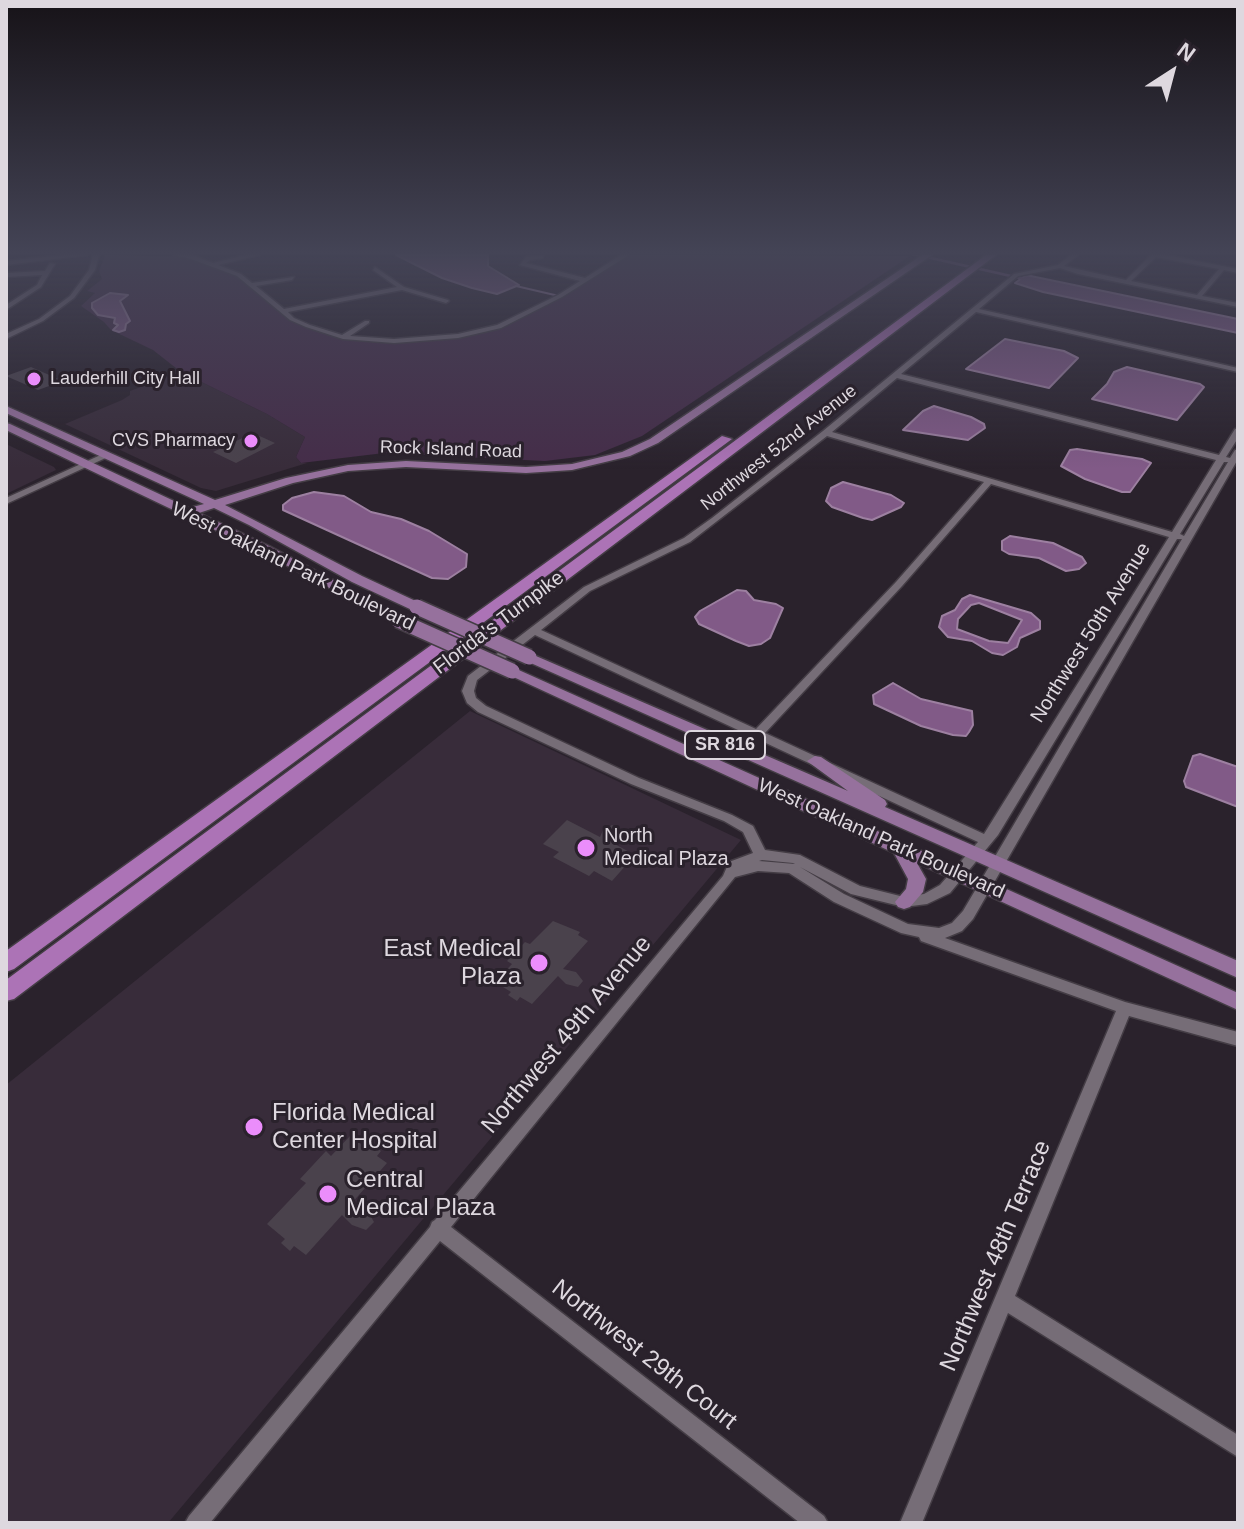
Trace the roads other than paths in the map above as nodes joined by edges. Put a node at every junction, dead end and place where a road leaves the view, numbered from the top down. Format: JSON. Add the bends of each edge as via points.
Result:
{"nodes":[{"id":1,"x":309,"y":326,"type":"edge"},
{"id":2,"x":360,"y":326,"type":"edge"},
{"id":3,"x":500,"y":326,"type":"edge"},
{"id":4,"x":814,"y":326,"type":"edge"},
{"id":5,"x":820,"y":326,"type":"edge"},
{"id":6,"x":885,"y":326,"type":"edge"},
{"id":7,"x":888,"y":326,"type":"edge"},
{"id":8,"x":956,"y":326,"type":"edge"},
{"id":9,"x":1047,"y":326,"type":"edge"},
{"id":10,"x":343,"y":337,"type":"junction"},
{"id":11,"x":1238,"y":370,"type":"edge"},
{"id":12,"x":896,"y":375,"type":"junction"},
{"id":13,"x":6,"y":409,"type":"edge"},
{"id":14,"x":6,"y":426,"type":"edge"},
{"id":15,"x":1238,"y":431,"type":"edge"},
{"id":16,"x":826,"y":433,"type":"junction"},
{"id":17,"x":108,"y":455,"type":"junction"},
{"id":18,"x":1235,"y":457,"type":"edge"},
{"id":19,"x":1221,"y":458,"type":"junction"},
{"id":20,"x":87,"y":465,"type":"junction"},
{"id":21,"x":990,"y":480,"type":"junction"},
{"id":22,"x":272,"y":486,"type":"junction"},
{"id":23,"x":6,"y":501,"type":"edge"},
{"id":24,"x":213,"y":503,"type":"junction"},
{"id":25,"x":187,"y":513,"type":"junction"},
{"id":26,"x":253,"y":522,"type":"junction"},
{"id":27,"x":1174,"y":535,"type":"junction"},
{"id":28,"x":1186,"y":539,"type":"junction"},
{"id":29,"x":1150,"y":575,"type":"junction"},
{"id":30,"x":1163,"y":579,"type":"junction"},
{"id":31,"x":1124,"y":618,"type":"junction"},
{"id":32,"x":1138,"y":622,"type":"junction"},
{"id":33,"x":533,"y":630,"type":"junction"},
{"id":34,"x":1097,"y":662,"type":"junction"},
{"id":35,"x":1113,"y":667,"type":"junction"},
{"id":36,"x":1068,"y":709,"type":"junction"},
{"id":37,"x":1084,"y":715,"type":"junction"},
{"id":38,"x":757,"y":734,"type":"junction"},
{"id":39,"x":815,"y":761,"type":"junction"},
{"id":40,"x":921,"y":830,"type":"junction"},
{"id":41,"x":980,"y":847,"type":"junction"},
{"id":42,"x":900,"y":848,"type":"junction"},
{"id":43,"x":761,"y":855,"type":"junction"},
{"id":44,"x":997,"y":863,"type":"junction"},
{"id":45,"x":730,"y":874,"type":"junction"},
{"id":46,"x":958,"y":874,"type":"junction"},
{"id":47,"x":984,"y":886,"type":"junction"},
{"id":48,"x":904,"y":902,"type":"junction"},
{"id":49,"x":906,"y":929,"type":"junction"},
{"id":50,"x":6,"y":963,"type":"edge"},
{"id":51,"x":1238,"y":970,"type":"edge"},
{"id":52,"x":6,"y":992,"type":"edge"},
{"id":53,"x":1238,"y":1002,"type":"edge"},
{"id":54,"x":1125,"y":1008,"type":"junction"},
{"id":55,"x":1238,"y":1039,"type":"edge"},
{"id":56,"x":438,"y":1228,"type":"junction"},
{"id":57,"x":1003,"y":1299,"type":"junction"},
{"id":58,"x":1238,"y":1447,"type":"edge"},
{"id":59,"x":196,"y":1523,"type":"edge"},
{"id":60,"x":817,"y":1523,"type":"edge"},
{"id":61,"x":911,"y":1523,"type":"edge"}],
"edges":[{"from":1,"to":10,"type":"street"},
{"from":2,"to":10,"type":"street"},
{"from":3,"to":10,"type":"street","via":[[430,339]]},
{"from":4,"to":24,"type":"main road","name":"Rock Island Road","via":[[644,437],[617,449],[546,462],[406,457],[347,461],[297,471]]},
{"from":5,"to":22,"type":"main road","name":"Rock Island Road","via":[[654,441],[626,454],[572,467],[526,470],[377,465]]},
{"from":6,"to":50,"type":"highway","name":"Florida's Turnpike"},
{"from":7,"to":52,"type":"highway","name":"Florida's Turnpike"},
{"from":8,"to":12,"type":"street","name":"Northwest 52nd Avenue"},
{"from":9,"to":11,"type":"street"},
{"from":12,"to":16,"type":"street","name":"Northwest 52nd Avenue"},
{"from":12,"to":19,"type":"street"},
{"from":13,"to":17,"type":"main road","name":"West Oakland Park Boulevard","number":"SR 816"},
{"from":14,"to":20,"type":"main road","name":"West Oakland Park Boulevard","number":"SR 816"},
{"from":15,"to":19,"type":"street","name":"Northwest 50th Avenue"},
{"from":16,"to":21,"type":"street"},
{"from":16,"to":33,"type":"street","name":"Northwest 52nd Avenue","via":[[687,540],[587,589]]},
{"from":17,"to":20,"type":"street"},
{"from":17,"to":24,"type":"main road","name":"West Oakland Park Boulevard","number":"SR 816"},
{"from":18,"to":19,"type":"street"},
{"from":18,"to":28,"type":"street","name":"Northwest 50th Avenue"},
{"from":19,"to":27,"type":"street","name":"Northwest 50th Avenue"},
{"from":20,"to":23,"type":"street"},
{"from":20,"to":25,"type":"main road","name":"West Oakland Park Boulevard","number":"SR 816"},
{"from":21,"to":27,"type":"street"},
{"from":21,"to":38,"type":"street"},
{"from":22,"to":24,"type":"main road","name":"Rock Island Road"},
{"from":22,"to":26,"type":"main road","via":[[247,507]]},
{"from":24,"to":25,"type":"main road","name":"Rock Island Road"},
{"from":24,"to":26,"type":"main road","name":"West Oakland Park Boulevard","number":"SR 816"},
{"from":25,"to":42,"type":"main road","name":"West Oakland Park Boulevard","number":"SR 816","bridge":true,"via":[[398,620]]},
{"from":26,"to":40,"type":"main road","name":"West Oakland Park Boulevard","number":"SR 816","bridge":true,"via":[[417,607]]},
{"from":27,"to":28,"type":"street"},
{"from":27,"to":29,"type":"street","name":"Northwest 50th Avenue"},
{"from":28,"to":30,"type":"street","name":"Northwest 50th Avenue"},
{"from":29,"to":30,"type":"street"},
{"from":29,"to":31,"type":"street","name":"Northwest 50th Avenue"},
{"from":30,"to":32,"type":"street","name":"Northwest 50th Avenue"},
{"from":31,"to":32,"type":"street"},
{"from":31,"to":34,"type":"street","name":"Northwest 50th Avenue"},
{"from":32,"to":35,"type":"street","name":"Northwest 50th Avenue"},
{"from":33,"to":38,"type":"street"},
{"from":33,"to":43,"type":"street","name":"Northwest 52nd Avenue","via":[[472,678],[471,700],[635,781],[728,818],[748,829]]},
{"from":34,"to":35,"type":"street"},
{"from":34,"to":36,"type":"street","name":"Northwest 50th Avenue"},
{"from":35,"to":37,"type":"street","name":"Northwest 50th Avenue"},
{"from":36,"to":37,"type":"street"},
{"from":36,"to":41,"type":"street","name":"Northwest 50th Avenue"},
{"from":37,"to":44,"type":"street","name":"Northwest 50th Avenue"},
{"from":38,"to":39,"type":"street"},
{"from":39,"to":40,"type":"main road"},
{"from":39,"to":41,"type":"street"},
{"from":40,"to":41,"type":"main road","name":"West Oakland Park Boulevard","number":"SR 816"},
{"from":41,"to":44,"type":"main road","name":"West Oakland Park Boulevard","number":"SR 816"},
{"from":41,"to":46,"type":"street"},
{"from":42,"to":46,"type":"main road","name":"West Oakland Park Boulevard","number":"SR 816"},
{"from":42,"to":48,"type":"main road","via":[[917,879]]},
{"from":43,"to":45,"type":"street","name":"Northwest 49th Avenue","via":[[741,862]]},
{"from":43,"to":48,"type":"street","via":[[795,858],[856,890]]},
{"from":44,"to":47,"type":"street"},
{"from":44,"to":51,"type":"main road","name":"West Oakland Park Boulevard","number":"SR 816"},
{"from":45,"to":49,"type":"street","via":[[758,866],[792,868],[860,909]]},
{"from":45,"to":56,"type":"street","name":"Northwest 49th Avenue"},
{"from":46,"to":47,"type":"main road","name":"West Oakland Park Boulevard","number":"SR 816"},
{"from":46,"to":48,"type":"street","via":[[927,899]]},
{"from":47,"to":49,"type":"street","via":[[968,915],[948,933]]},
{"from":47,"to":53,"type":"main road","name":"West Oakland Park Boulevard","number":"SR 816"},
{"from":49,"to":54,"type":"street"},
{"from":54,"to":55,"type":"street"},
{"from":54,"to":57,"type":"street","name":"Northwest 48th Terrace"},
{"from":56,"to":59,"type":"street","name":"Northwest 49th Avenue"},
{"from":56,"to":60,"type":"street","name":"Northwest 29th Court"},
{"from":57,"to":58,"type":"street"},
{"from":57,"to":61,"type":"street","name":"Northwest 48th Terrace"}]}
